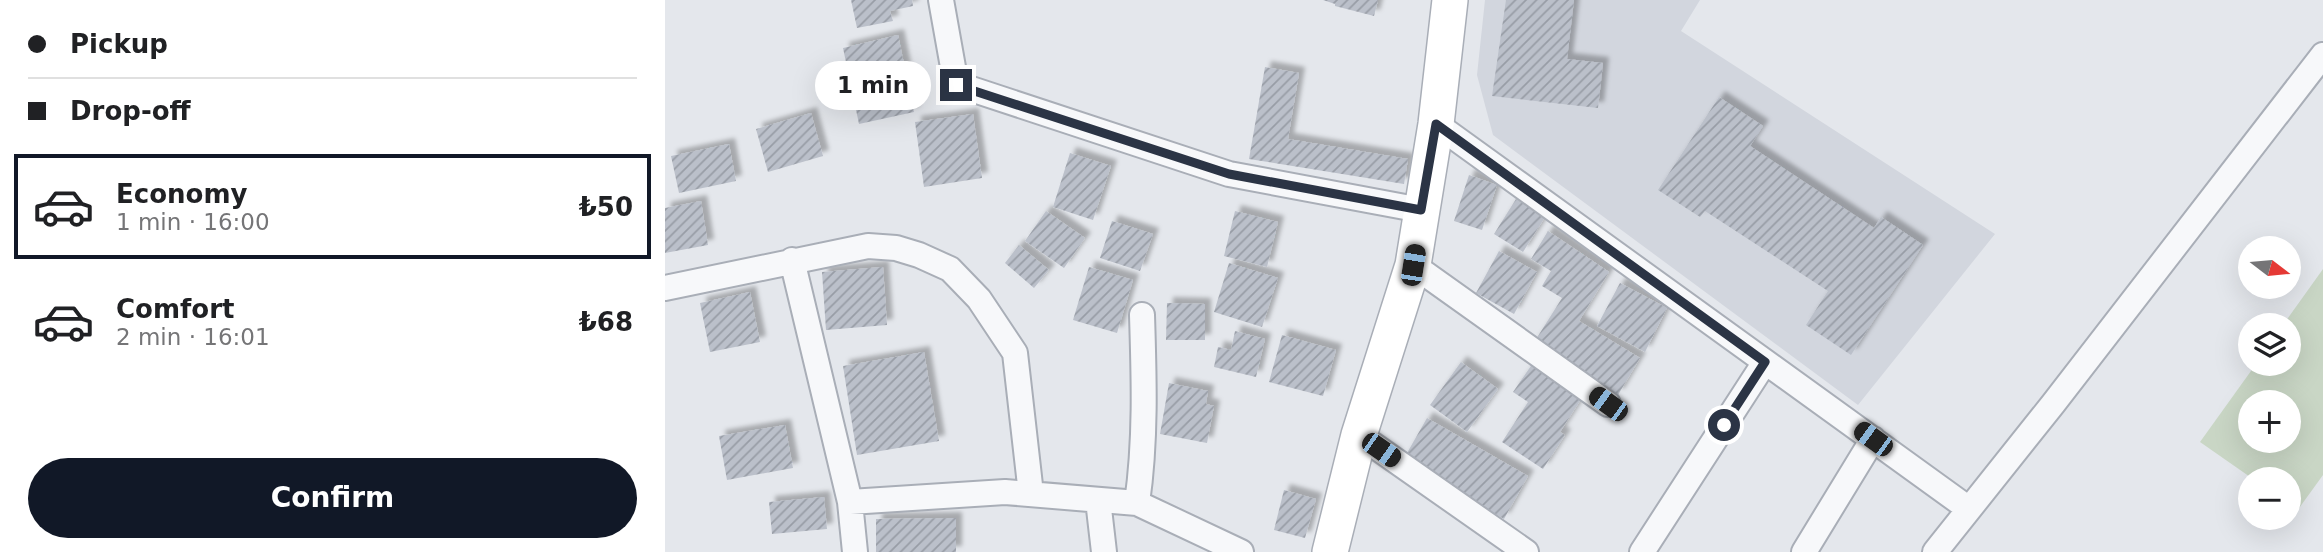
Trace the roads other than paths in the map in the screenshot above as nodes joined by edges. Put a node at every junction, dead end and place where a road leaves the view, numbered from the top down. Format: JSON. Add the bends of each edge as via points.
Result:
{"nodes":[{"id":1,"x":941,"y":0,"type":"edge"},
{"id":2,"x":1451,"y":0,"type":"edge"},
{"id":3,"x":2323,"y":55,"type":"edge"},
{"id":4,"x":1436,"y":124,"type":"junction"},
{"id":5,"x":1421,"y":210,"type":"junction"},
{"id":6,"x":792,"y":260,"type":"junction"},
{"id":7,"x":1413,"y":265,"type":"junction"},
{"id":8,"x":665,"y":288,"type":"edge"},
{"id":9,"x":1142,"y":316,"type":"dead end"},
{"id":10,"x":1765,"y":362,"type":"junction"},
{"id":11,"x":1608,"y":404,"type":"dead end"},
{"id":12,"x":1359,"y":435,"type":"junction"},
{"id":13,"x":1873,"y":439,"type":"junction"},
{"id":14,"x":1031,"y":494,"type":"junction"},
{"id":15,"x":1098,"y":500,"type":"junction"},
{"id":16,"x":850,"y":502,"type":"junction"},
{"id":17,"x":1137,"y":503,"type":"junction"},
{"id":18,"x":1969,"y":509,"type":"junction"},
{"id":19,"x":855,"y":552,"type":"edge"},
{"id":20,"x":1104,"y":552,"type":"edge"},
{"id":21,"x":1241,"y":552,"type":"edge"},
{"id":22,"x":1330,"y":552,"type":"edge"},
{"id":23,"x":1525,"y":552,"type":"edge"},
{"id":24,"x":1642,"y":552,"type":"edge"},
{"id":25,"x":1804,"y":552,"type":"edge"},
{"id":26,"x":1934,"y":552,"type":"edge"}],
"edges":[{"from":1,"to":5,"type":"street","via":[[956,85],[1229,174]]},
{"from":2,"to":4,"type":"main road"},
{"from":3,"to":18,"type":"street"},
{"from":4,"to":5,"type":"main road"},
{"from":4,"to":10,"type":"street"},
{"from":5,"to":7,"type":"main road"},
{"from":6,"to":8,"type":"street"},
{"from":6,"to":14,"type":"street","via":[[867,246],[896,248],[950,269],[979,299],[1015,353]]},
{"from":6,"to":16,"type":"street"},
{"from":7,"to":11,"type":"street"},
{"from":7,"to":12,"type":"main road"},
{"from":9,"to":17,"type":"street","via":[[1143,414]]},
{"from":10,"to":13,"type":"street"},
{"from":10,"to":24,"type":"street"},
{"from":12,"to":22,"type":"main road"},
{"from":12,"to":23,"type":"street"},
{"from":13,"to":18,"type":"street"},
{"from":13,"to":25,"type":"street"},
{"from":14,"to":15,"type":"street"},
{"from":14,"to":16,"type":"street"},
{"from":15,"to":17,"type":"street"},
{"from":15,"to":20,"type":"street"},
{"from":16,"to":19,"type":"street"},
{"from":17,"to":21,"type":"street"},
{"from":18,"to":26,"type":"street"}]}
